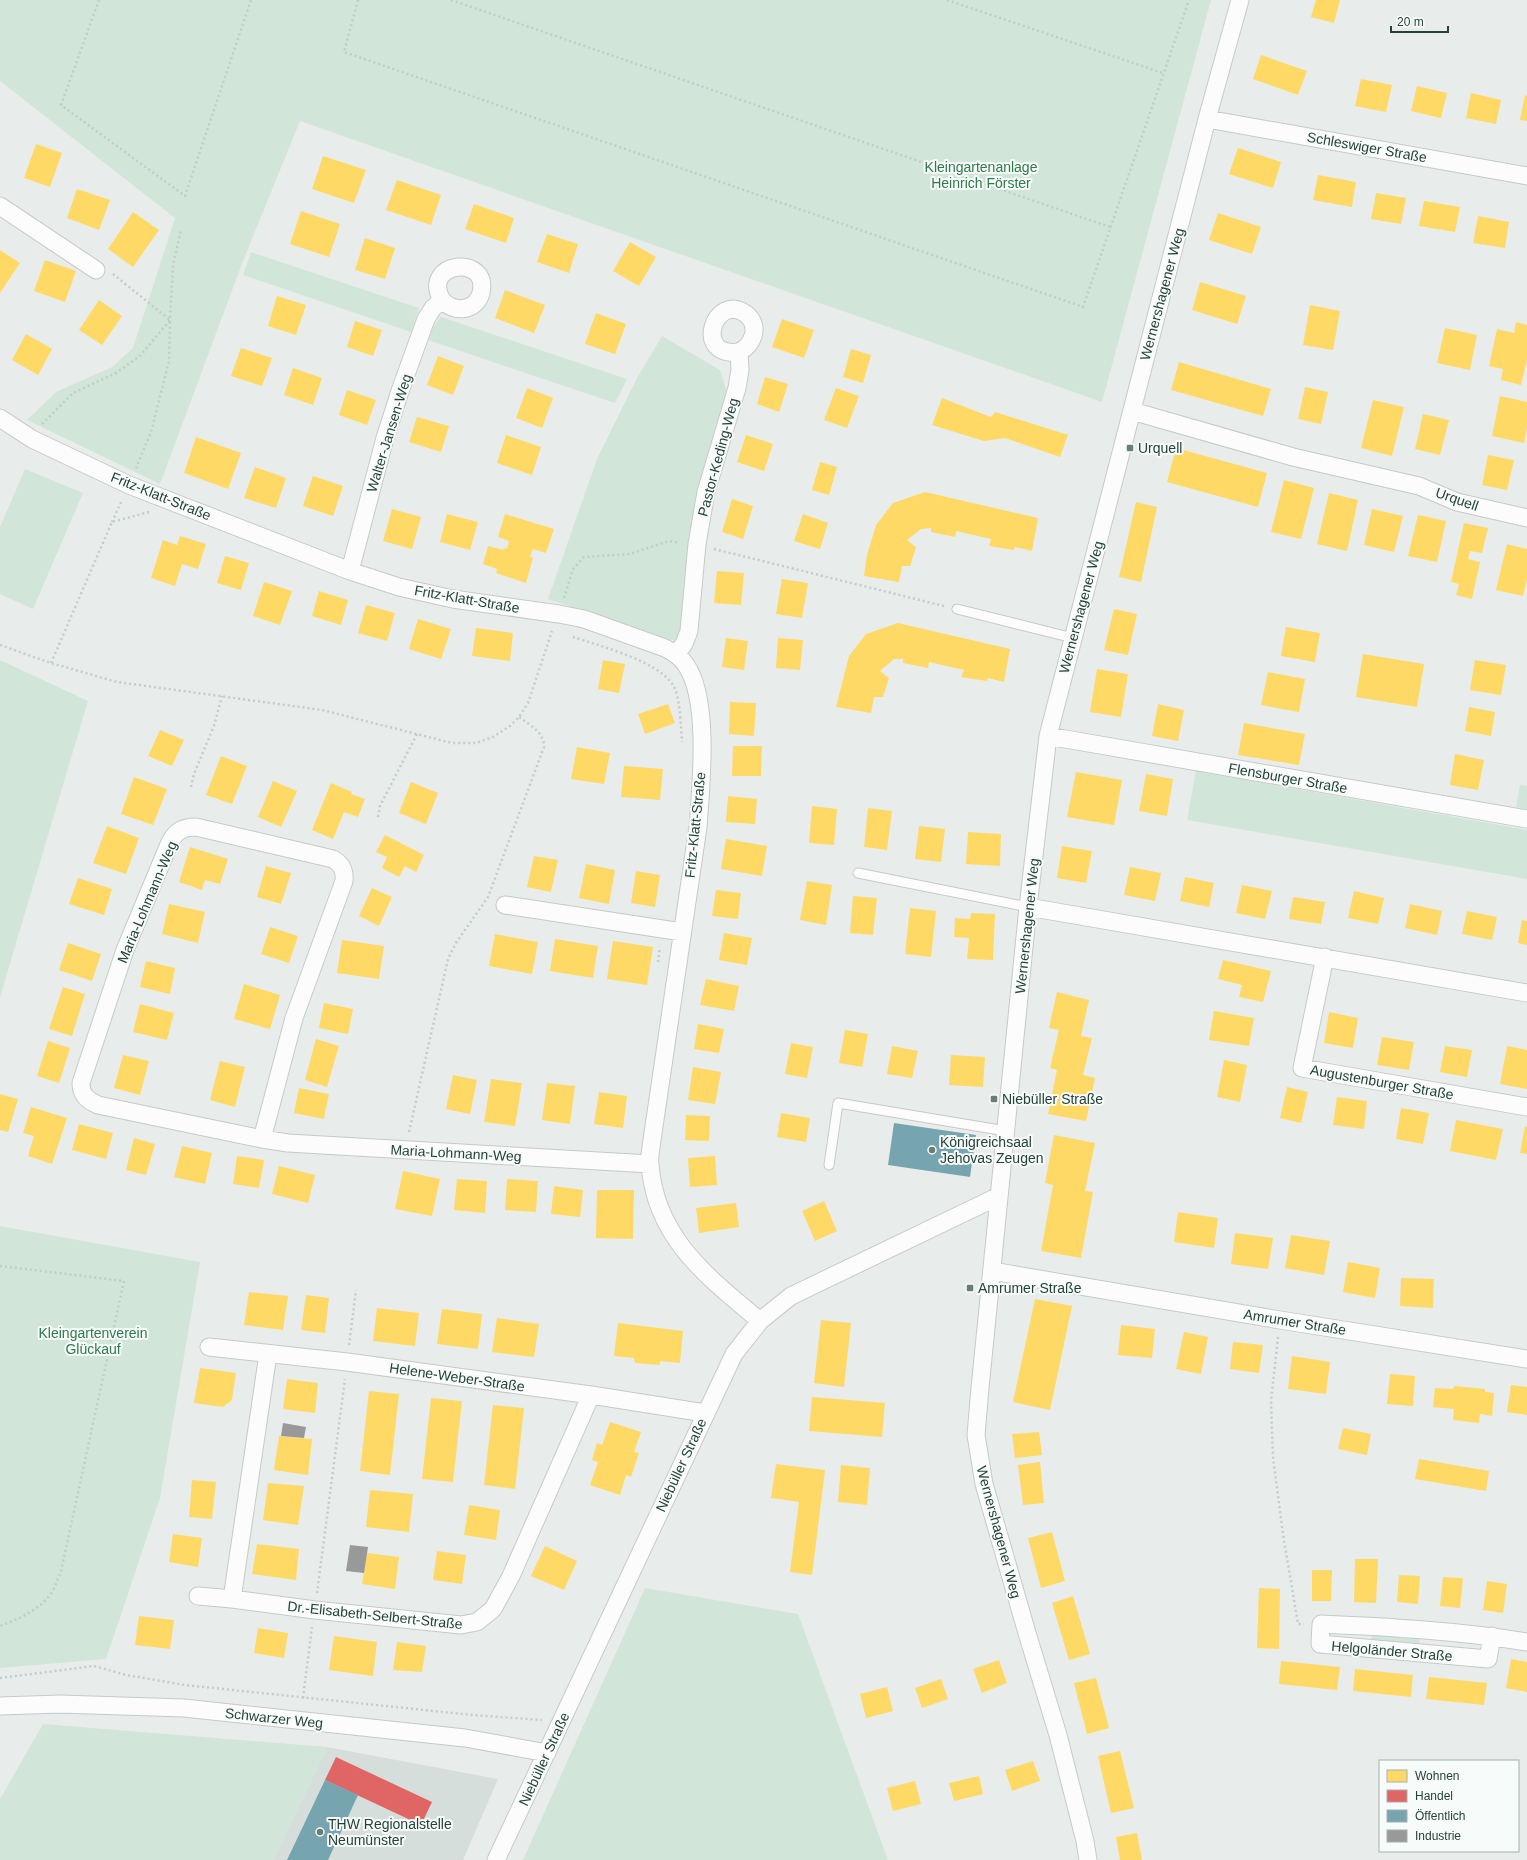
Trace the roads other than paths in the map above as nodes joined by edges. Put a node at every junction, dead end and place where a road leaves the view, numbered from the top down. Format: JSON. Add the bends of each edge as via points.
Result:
{"nodes":[{"id":1,"x":1240,"y":0,"type":"edge"},
{"id":2,"x":1207,"y":119,"type":"junction"},
{"id":3,"x":1527,"y":176,"type":"edge"},
{"id":4,"x":0,"y":206,"type":"edge"},
{"id":5,"x":96,"y":270,"type":"road end"},
{"id":6,"x":442,"y":300,"type":"dead end"},
{"id":7,"x":739,"y":352,"type":"dead end"},
{"id":8,"x":1132,"y":411,"type":"junction"},
{"id":9,"x":0,"y":418,"type":"edge"},
{"id":10,"x":1527,"y":518,"type":"edge"},
{"id":11,"x":350,"y":571,"type":"junction"},
{"id":12,"x":957,"y":609,"type":"road end"},
{"id":13,"x":1072,"y":638,"type":"junction"},
{"id":14,"x":676,"y":654,"type":"junction"},
{"id":15,"x":1048,"y":736,"type":"junction"},
{"id":16,"x":1527,"y":819,"type":"edge"},
{"id":17,"x":858,"y":873,"type":"dead end"},
{"id":18,"x":505,"y":905,"type":"dead end"},
{"id":19,"x":1028,"y":907,"type":"junction"},
{"id":20,"x":682,"y":932,"type":"junction"},
{"id":21,"x":1325,"y":957,"type":"junction"},
{"id":22,"x":1527,"y":993,"type":"edge"},
{"id":23,"x":1527,"y":1107,"type":"edge"},
{"id":24,"x":1006,"y":1132,"type":"junction"},
{"id":25,"x":262,"y":1139,"type":"junction"},
{"id":26,"x":650,"y":1164,"type":"junction"},
{"id":27,"x":829,"y":1164,"type":"dead end"},
{"id":28,"x":999,"y":1196,"type":"junction"},
{"id":29,"x":992,"y":1271,"type":"junction"},
{"id":30,"x":760,"y":1321,"type":"junction"},
{"id":31,"x":209,"y":1347,"type":"dead end"},
{"id":32,"x":268,"y":1354,"type":"junction"},
{"id":33,"x":1527,"y":1359,"type":"edge"},
{"id":34,"x":592,"y":1395,"type":"junction"},
{"id":35,"x":705,"y":1413,"type":"junction"},
{"id":36,"x":198,"y":1596,"type":"dead end"},
{"id":37,"x":232,"y":1599,"type":"junction"},
{"id":38,"x":1492,"y":1636,"type":"junction"},
{"id":39,"x":1527,"y":1642,"type":"edge"},
{"id":40,"x":0,"y":1706,"type":"edge"},
{"id":41,"x":547,"y":1753,"type":"junction"},
{"id":42,"x":496,"y":1860,"type":"edge"},
{"id":43,"x":1088,"y":1860,"type":"edge"}],
"edges":[{"from":1,"to":2,"type":"street","name":"Wernershagener Weg"},
{"from":2,"to":3,"type":"street","name":"Schleswiger Straße"},
{"from":2,"to":8,"type":"street","name":"Wernershagener Weg"},
{"from":4,"to":5,"type":"street"},
{"from":6,"to":11,"type":"street","name":"Walter-Jansen-Weg","via":[[426,319],[400,391]]},
{"from":7,"to":14,"type":"street","name":"Pastor-Keding-Weg","via":[[737,388],[706,492],[697,544],[690,631]]},
{"from":8,"to":10,"type":"street","name":"Urquell","via":[[1293,458],[1419,486],[1457,502]]},
{"from":8,"to":13,"type":"street","name":"Wernershagener Weg"},
{"from":9,"to":11,"type":"street","name":"Fritz-Klatt-Straße","via":[[32,439],[129,485]]},
{"from":11,"to":14,"type":"street","name":"Fritz-Klatt-Straße","via":[[399,587],[452,599],[559,614],[591,622]]},
{"from":12,"to":13,"type":"lane"},
{"from":13,"to":15,"type":"street","name":"Wernershagener Weg"},
{"from":14,"to":20,"type":"street","name":"Fritz-Klatt-Straße","via":[[686,663],[697,691],[701,755],[698,827]]},
{"from":15,"to":16,"type":"street","name":"Flensburger Straße"},
{"from":15,"to":19,"type":"street","name":"Wernershagener Weg"},
{"from":17,"to":19,"type":"lane"},
{"from":18,"to":20,"type":"street"},
{"from":19,"to":21,"type":"street"},
{"from":19,"to":24,"type":"street","name":"Wernershagener Weg"},
{"from":20,"to":26,"type":"street","name":"Fritz-Klatt-Straße"},
{"from":21,"to":22,"type":"street"},
{"from":21,"to":23,"type":"street","name":"Augustenburger Straße","via":[[1302,1068]]},
{"from":24,"to":27,"type":"lane","via":[[838,1103]]},
{"from":24,"to":28,"type":"street","name":"Wernershagener Weg"},
{"from":25,"to":25,"type":"street","name":"Maria-Lohmann-Weg","via":[[98,1105],[85,1098],[81,1091],[81,1083],[125,950],[170,842],[174,835],[188,827],[333,859],[341,865],[345,875],[294,1018]]},
{"from":25,"to":26,"type":"street","name":"Maria-Lohmann-Weg","via":[[288,1143]]},
{"from":26,"to":30,"type":"street","name":"Fritz-Klatt-Straße","via":[[659,1205],[688,1256],[701,1271]]},
{"from":28,"to":29,"type":"street","name":"Wernershagener Weg"},
{"from":28,"to":30,"type":"street","name":"Niebüller Straße","via":[[791,1296]]},
{"from":29,"to":33,"type":"street","name":"Amrumer Straße"},
{"from":29,"to":43,"type":"street","name":"Wernershagener Weg","via":[[976,1435],[984,1484],[1058,1735]]},
{"from":30,"to":35,"type":"street","name":"Niebüller Straße","via":[[734,1354]]},
{"from":31,"to":32,"type":"street","name":"Helene-Weber-Straße"},
{"from":32,"to":34,"type":"street","name":"Helene-Weber-Straße"},
{"from":32,"to":37,"type":"street"},
{"from":34,"to":35,"type":"street","name":"Helene-Weber-Straße"},
{"from":34,"to":37,"type":"street","name":"Dr.-Elisabeth-Selbert-Straße","via":[[511,1576],[493,1609],[477,1622],[461,1625]]},
{"from":35,"to":41,"type":"street","name":"Niebüller Straße"},
{"from":36,"to":37,"type":"street","name":"Dr.-Elisabeth-Selbert-Straße"},
{"from":38,"to":38,"type":"street","name":"Helgoländer Straße","via":[[1488,1659],[1320,1644],[1321,1624]]},
{"from":38,"to":39,"type":"street","name":"Helgoländer Straße"},
{"from":40,"to":41,"type":"street","name":"Schwarzer Weg","via":[[60,1704],[184,1708],[464,1738]]},
{"from":41,"to":42,"type":"street","name":"Niebüller Straße"}]}
